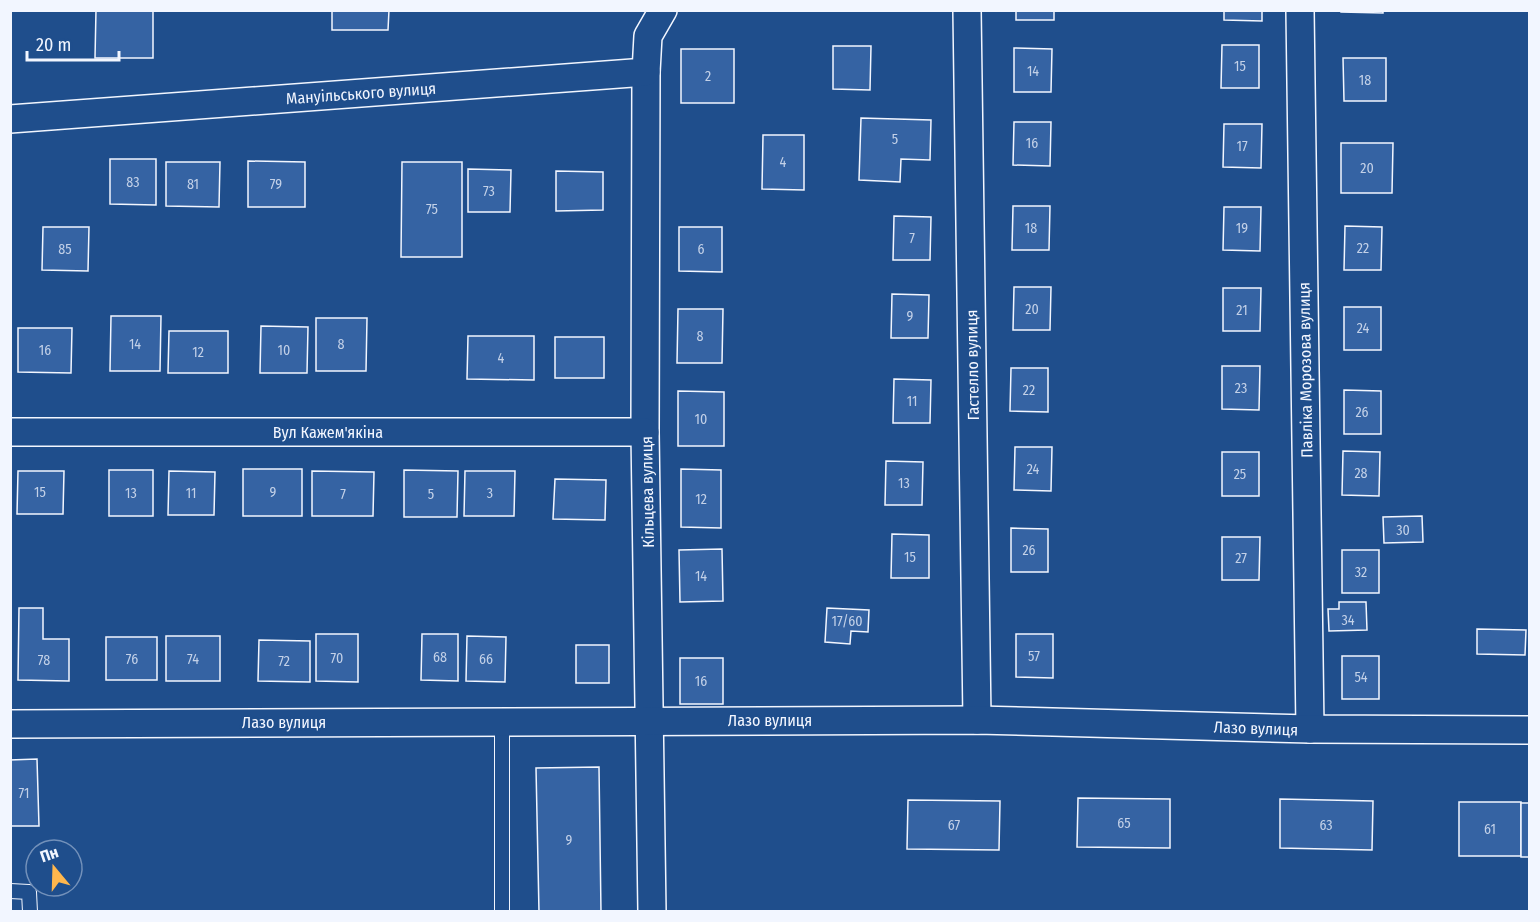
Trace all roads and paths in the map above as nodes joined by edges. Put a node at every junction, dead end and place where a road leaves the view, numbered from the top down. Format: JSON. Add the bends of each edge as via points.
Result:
{"nodes":[{"id":1,"x":663,"y":10,"type":"edge"},
{"id":2,"x":967,"y":10,"type":"edge"},
{"id":3,"x":1300,"y":10,"type":"edge"},
{"id":4,"x":646,"y":72,"type":"junction"},
{"id":5,"x":10,"y":119,"type":"edge"},
{"id":6,"x":10,"y":432,"type":"edge"},
{"id":7,"x":645,"y":432,"type":"junction"},
{"id":8,"x":977,"y":720,"type":"junction"},
{"id":9,"x":502,"y":721,"type":"junction"},
{"id":10,"x":651,"y":721,"type":"junction"},
{"id":11,"x":10,"y":724,"type":"edge"},
{"id":12,"x":1310,"y":729,"type":"junction"},
{"id":13,"x":1530,"y":730,"type":"edge"},
{"id":14,"x":10,"y":891,"type":"edge"},
{"id":15,"x":30,"y":912,"type":"edge"},
{"id":16,"x":502,"y":912,"type":"edge"},
{"id":17,"x":652,"y":912,"type":"edge"}],
"edges":[{"from":1,"to":4,"type":"street","via":[[648,36]]},
{"from":2,"to":8,"type":"street","name":"Гастелло вулиця"},
{"from":3,"to":12,"type":"street","name":"Павліка Морозова вулиця"},
{"from":4,"to":5,"type":"street","name":"Мануільського вулиця"},
{"from":4,"to":7,"type":"street","name":"Кільцева вулиця"},
{"from":6,"to":7,"type":"street","name":"Вул Кажем'якіна"},
{"from":7,"to":10,"type":"street","name":"Кільцева вулиця"},
{"from":8,"to":10,"type":"street","name":"Лазо вулиця"},
{"from":8,"to":12,"type":"street","name":"Лазо вулиця"},
{"from":9,"to":10,"type":"street","name":"Лазо вулиця"},
{"from":9,"to":11,"type":"street","name":"Лазо вулиця"},
{"from":9,"to":16,"type":"lane"},
{"from":10,"to":17,"type":"street","name":"Кільцева вулиця"},
{"from":12,"to":13,"type":"street","name":"Лазо вулиця"},
{"from":14,"to":15,"type":"lane","via":[[29,892]]}]}
